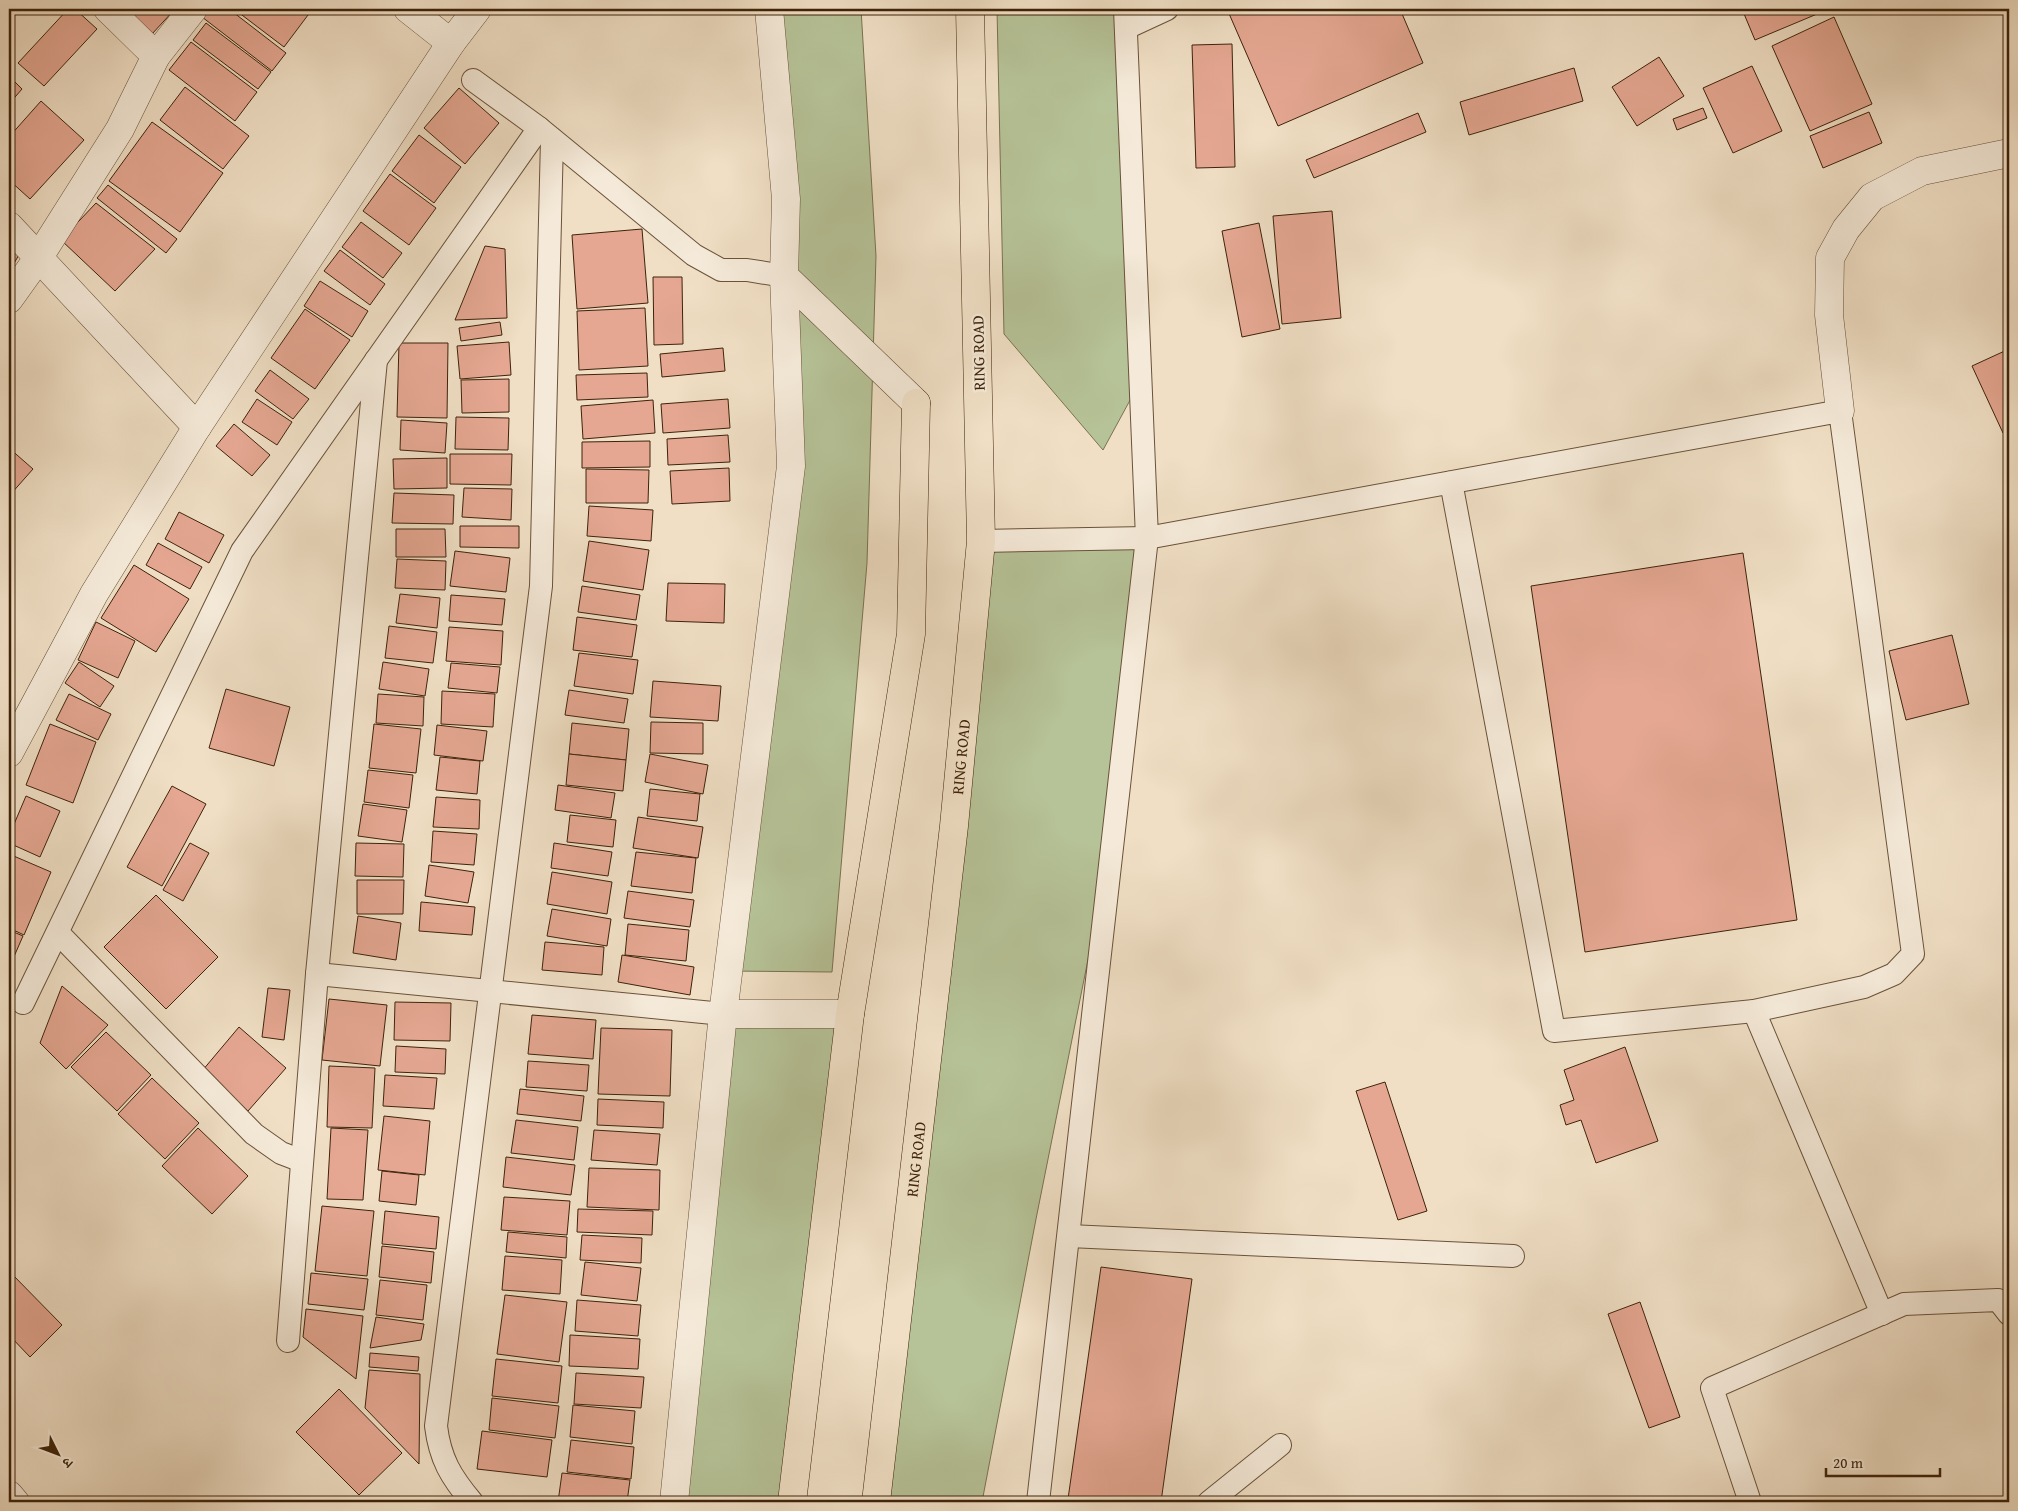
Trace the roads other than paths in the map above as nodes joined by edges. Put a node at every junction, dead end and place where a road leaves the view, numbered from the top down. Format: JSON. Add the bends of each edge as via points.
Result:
{"nodes":[{"id":1,"x":108,"y":9,"type":"edge"},
{"id":2,"x":193,"y":9,"type":"edge"},
{"id":3,"x":408,"y":9,"type":"edge"},
{"id":4,"x":477,"y":9,"type":"edge"},
{"id":5,"x":768,"y":9,"type":"edge"},
{"id":6,"x":970,"y":9,"type":"edge"},
{"id":7,"x":1167,"y":9,"type":"edge"},
{"id":8,"x":1125,"y":18,"type":"edge"},
{"id":9,"x":451,"y":43,"type":"junction"},
{"id":10,"x":156,"y":56,"type":"junction"},
{"id":11,"x":473,"y":80,"type":"dead end"},
{"id":12,"x":546,"y":133,"type":"junction"},
{"id":13,"x":2009,"y":153,"type":"edge"},
{"id":14,"x":9,"y":226,"type":"edge"},
{"id":15,"x":39,"y":257,"type":"junction"},
{"id":16,"x":784,"y":276,"type":"junction"},
{"id":17,"x":9,"y":299,"type":"edge"},
{"id":18,"x":376,"y":359,"type":"junction"},
{"id":19,"x":916,"y":403,"type":"joint"},
{"id":20,"x":1840,"y":411,"type":"junction"},
{"id":21,"x":197,"y":427,"type":"junction"},
{"id":22,"x":1451,"y":482,"type":"junction"},
{"id":23,"x":1148,"y":538,"type":"junction"},
{"id":24,"x":981,"y":541,"type":"junction"},
{"id":25,"x":9,"y":753,"type":"edge"},
{"id":26,"x":58,"y":933,"type":"junction"},
{"id":27,"x":317,"y":974,"type":"junction"},
{"id":28,"x":491,"y":992,"type":"junction"},
{"id":29,"x":24,"y":1003,"type":"dead end"},
{"id":30,"x":1754,"y":1011,"type":"junction"},
{"id":31,"x":723,"y":1014,"type":"junction"},
{"id":32,"x":850,"y":1014,"type":"junction"},
{"id":33,"x":302,"y":1161,"type":"junction"},
{"id":34,"x":1069,"y":1236,"type":"junction"},
{"id":35,"x":1512,"y":1256,"type":"dead end"},
{"id":36,"x":1882,"y":1314,"type":"junction"},
{"id":37,"x":2009,"y":1314,"type":"edge"},
{"id":38,"x":288,"y":1341,"type":"dead end"},
{"id":39,"x":1280,"y":1445,"type":"dead end"},
{"id":40,"x":9,"y":1495,"type":"edge"},
{"id":41,"x":15,"y":1502,"type":"edge"},
{"id":42,"x":472,"y":1502,"type":"edge"},
{"id":43,"x":674,"y":1502,"type":"edge"},
{"id":44,"x":792,"y":1502,"type":"edge"},
{"id":45,"x":876,"y":1502,"type":"edge"},
{"id":46,"x":1038,"y":1502,"type":"edge"},
{"id":47,"x":1209,"y":1502,"type":"edge"},
{"id":48,"x":1750,"y":1502,"type":"edge"}],
"edges":[{"from":1,"to":10,"type":"street"},
{"from":2,"to":10,"type":"street"},
{"from":3,"to":9,"type":"street"},
{"from":4,"to":9,"type":"street"},
{"from":5,"to":16,"type":"street","via":[[786,199]]},
{"from":6,"to":24,"type":"main road","name":"RING ROAD"},
{"from":7,"to":8,"type":"lane"},
{"from":8,"to":23,"type":"lane"},
{"from":9,"to":21,"type":"street"},
{"from":10,"to":15,"type":"street","via":[[120,129]]},
{"from":11,"to":12,"type":"lane"},
{"from":12,"to":16,"type":"lane","via":[[694,255],[721,270]]},
{"from":12,"to":18,"type":"lane"},
{"from":12,"to":28,"type":"lane","via":[[541,586]]},
{"from":13,"to":20,"type":"street","via":[[1922,171],[1872,197],[1846,229],[1830,258],[1829,315]]},
{"from":14,"to":15,"type":"street"},
{"from":15,"to":17,"type":"street"},
{"from":15,"to":21,"type":"street"},
{"from":16,"to":19,"type":"street"},
{"from":16,"to":31,"type":"street","via":[[791,466]]},
{"from":18,"to":26,"type":"lane","via":[[242,552]]},
{"from":18,"to":27,"type":"lane"},
{"from":19,"to":32,"type":"main road","via":[[911,634]]},
{"from":20,"to":22,"type":"lane"},
{"from":20,"to":30,"type":"lane","via":[[1913,954],[1894,974],[1864,987]]},
{"from":21,"to":25,"type":"street","via":[[94,594]]},
{"from":22,"to":23,"type":"lane"},
{"from":22,"to":30,"type":"lane","via":[[1554,1031]]},
{"from":23,"to":24,"type":"lane"},
{"from":23,"to":34,"type":"lane"},
{"from":24,"to":45,"type":"main road","name":"RING ROAD","via":[[954,826]]},
{"from":26,"to":29,"type":"lane"},
{"from":26,"to":33,"type":"lane","via":[[254,1134],[281,1153]]},
{"from":27,"to":28,"type":"lane"},
{"from":27,"to":33,"type":"lane"},
{"from":28,"to":31,"type":"lane"},
{"from":28,"to":42,"type":"lane","via":[[436,1426],[438,1446],[445,1464]]},
{"from":30,"to":36,"type":"lane"},
{"from":31,"to":32,"type":"street"},
{"from":31,"to":43,"type":"street"},
{"from":32,"to":44,"type":"main road"},
{"from":33,"to":38,"type":"lane"},
{"from":34,"to":35,"type":"lane"},
{"from":34,"to":46,"type":"lane"},
{"from":36,"to":37,"type":"lane","via":[[1904,1304],[1998,1300]]},
{"from":36,"to":48,"type":"lane","via":[[1712,1388]]},
{"from":39,"to":47,"type":"lane"},
{"from":40,"to":41,"type":"street"}]}
